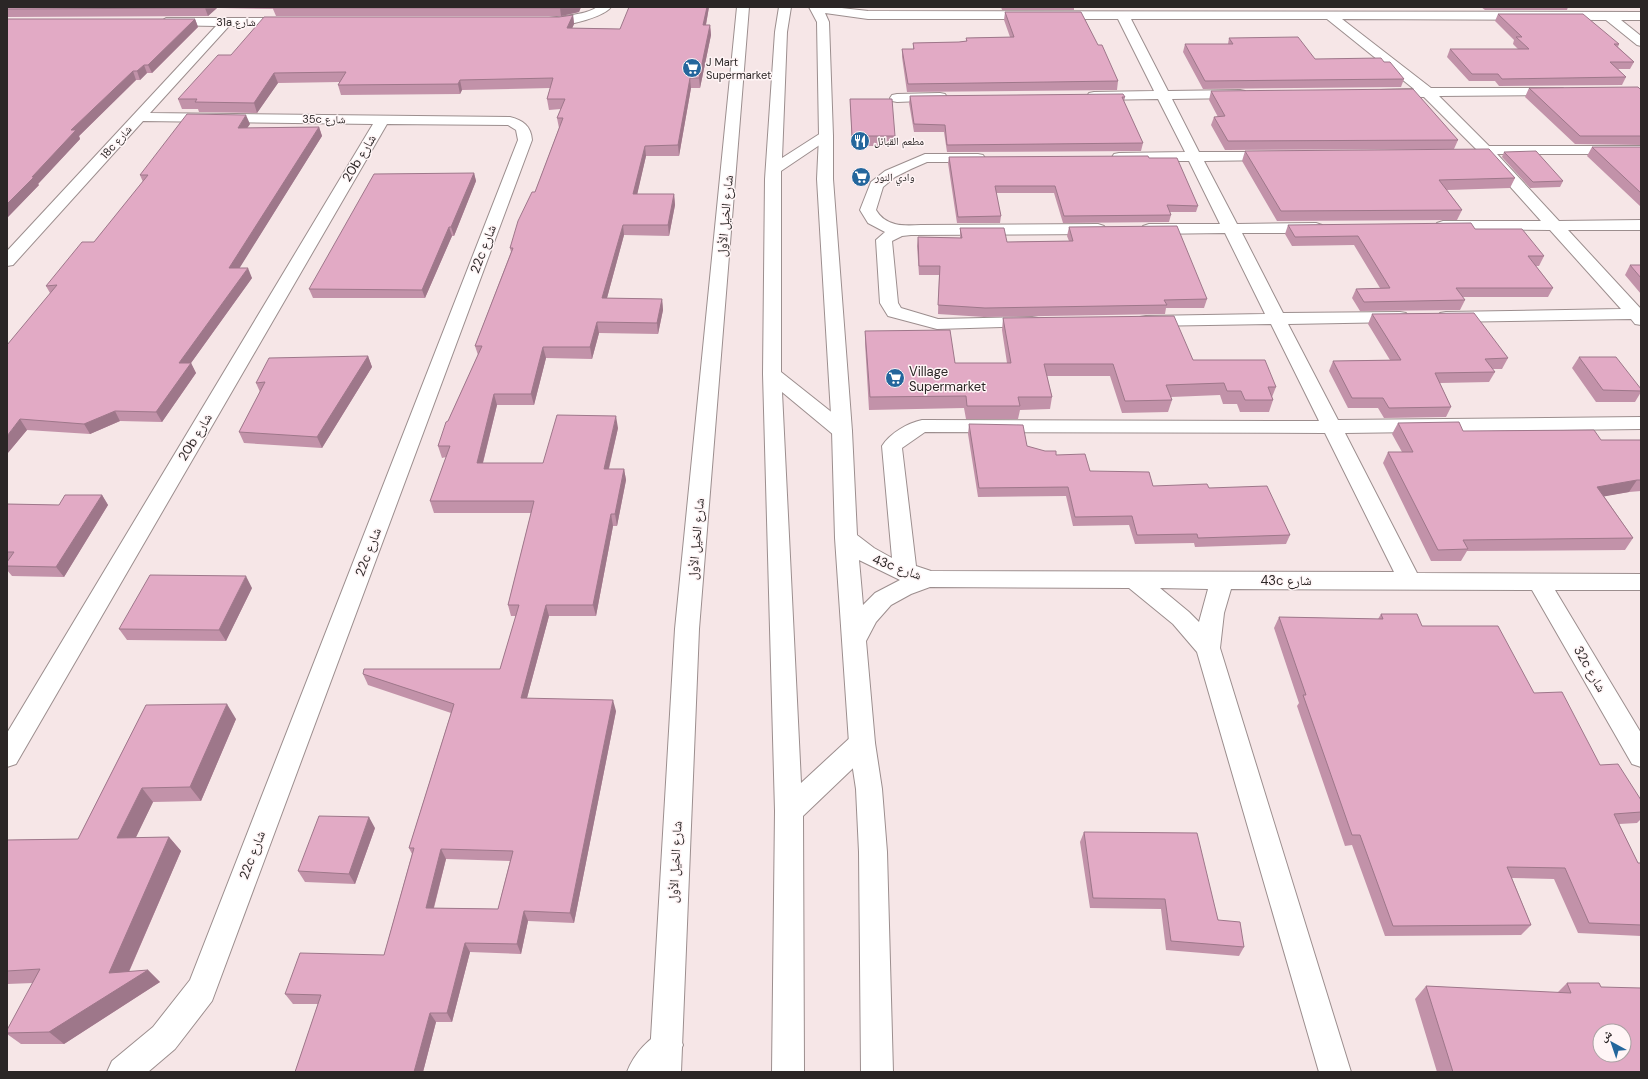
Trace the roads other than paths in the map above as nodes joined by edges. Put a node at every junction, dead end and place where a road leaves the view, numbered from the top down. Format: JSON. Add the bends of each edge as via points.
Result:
{"nodes":[{"id":1,"x":605,"y":7,"type":"edge"},
{"id":2,"x":743,"y":7,"type":"edge"},
{"id":3,"x":785,"y":7,"type":"edge"},
{"id":4,"x":818,"y":14,"type":"edge"},
{"id":5,"x":868,"y":14,"type":"junction"},
{"id":6,"x":1122,"y":14,"type":"junction"},
{"id":7,"x":1330,"y":16,"type":"junction"},
{"id":8,"x":1609,"y":16,"type":"junction"},
{"id":9,"x":1641,"y":16,"type":"edge"},
{"id":10,"x":530,"y":21,"type":"edge"},
{"id":11,"x":155,"y":22,"type":"edge"},
{"id":12,"x":226,"y":22,"type":"junction"},
{"id":13,"x":303,"y":22,"type":"edge"},
{"id":14,"x":1641,"y":42,"type":"edge"},
{"id":15,"x":1570,"y":91,"type":"edge"},
{"id":16,"x":1426,"y":92,"type":"junction"},
{"id":17,"x":1371,"y":93,"type":"edge"},
{"id":18,"x":1251,"y":94,"type":"edge"},
{"id":19,"x":1163,"y":95,"type":"junction"},
{"id":20,"x":1077,"y":96,"type":"edge"},
{"id":21,"x":952,"y":97,"type":"edge"},
{"id":22,"x":897,"y":98,"type":"dead end"},
{"id":23,"x":139,"y":117,"type":"junction"},
{"id":24,"x":382,"y":119,"type":"junction"},
{"id":25,"x":510,"y":121,"type":"joint"},
{"id":26,"x":826,"y":136,"type":"junction"},
{"id":27,"x":1641,"y":150,"type":"edge"},
{"id":28,"x":1481,"y":153,"type":"junction"},
{"id":29,"x":1289,"y":156,"type":"edge"},
{"id":30,"x":1107,"y":157,"type":"edge"},
{"id":31,"x":1194,"y":157,"type":"junction"},
{"id":32,"x":996,"y":158,"type":"edge"},
{"id":33,"x":774,"y":169,"type":"junction"},
{"id":34,"x":1554,"y":225,"type":"junction"},
{"id":35,"x":1641,"y":225,"type":"edge"},
{"id":36,"x":1428,"y":226,"type":"edge"},
{"id":37,"x":1333,"y":227,"type":"edge"},
{"id":38,"x":1231,"y":228,"type":"junction"},
{"id":39,"x":1112,"y":229,"type":"edge"},
{"id":40,"x":1136,"y":229,"type":"edge"},
{"id":41,"x":900,"y":232,"type":"junction"},
{"id":42,"x":7,"y":261,"type":"edge"},
{"id":43,"x":1639,"y":316,"type":"edge"},
{"id":44,"x":1277,"y":319,"type":"junction"},
{"id":45,"x":1127,"y":321,"type":"edge"},
{"id":46,"x":1048,"y":322,"type":"edge"},
{"id":47,"x":772,"y":374,"type":"junction"},
{"id":48,"x":1641,"y":423,"type":"edge"},
{"id":49,"x":1332,"y":427,"type":"junction"},
{"id":50,"x":842,"y":431,"type":"junction"},
{"id":51,"x":846,"y":538,"type":"junction"},
{"id":52,"x":905,"y":572,"type":"junction"},
{"id":53,"x":931,"y":579,"type":"junction"},
{"id":54,"x":1134,"y":580,"type":"junction"},
{"id":55,"x":1222,"y":580,"type":"junction"},
{"id":56,"x":1410,"y":581,"type":"junction"},
{"id":57,"x":1538,"y":581,"type":"junction"},
{"id":58,"x":1641,"y":582,"type":"edge"},
{"id":59,"x":854,"y":641,"type":"junction"},
{"id":60,"x":1208,"y":648,"type":"junction"},
{"id":61,"x":862,"y":743,"type":"junction"},
{"id":62,"x":7,"y":756,"type":"edge"},
{"id":63,"x":1641,"y":756,"type":"edge"},
{"id":64,"x":788,"y":811,"type":"junction"},
{"id":65,"x":666,"y":1058,"type":"edge"},
{"id":66,"x":123,"y":1072,"type":"edge"},
{"id":67,"x":643,"y":1072,"type":"edge"},
{"id":68,"x":788,"y":1072,"type":"edge"},
{"id":69,"x":877,"y":1072,"type":"edge"},
{"id":70,"x":1335,"y":1072,"type":"edge"}],
"edges":[{"from":1,"to":10,"type":"street","via":[[594,15],[561,21]]},
{"from":2,"to":65,"type":"street","name":"شارع الخيل الأول","via":[[687,629]]},
{"from":3,"to":33,"type":"street","via":[[781,32]]},
{"from":4,"to":5,"type":"street"},
{"from":4,"to":5,"type":"street","via":[[839,21]]},
{"from":4,"to":26,"type":"street"},
{"from":5,"to":6,"type":"street"},
{"from":6,"to":7,"type":"street"},
{"from":6,"to":19,"type":"street"},
{"from":7,"to":8,"type":"street"},
{"from":7,"to":16,"type":"street"},
{"from":8,"to":9,"type":"street"},
{"from":8,"to":14,"type":"street"},
{"from":11,"to":12,"type":"street","name":"31a شارع"},
{"from":12,"to":13,"type":"street","name":"31a شارع"},
{"from":12,"to":23,"type":"street","name":"18c شارع"},
{"from":15,"to":16,"type":"street"},
{"from":16,"to":17,"type":"street"},
{"from":16,"to":28,"type":"street"},
{"from":18,"to":19,"type":"street"},
{"from":19,"to":20,"type":"street"},
{"from":19,"to":31,"type":"street"},
{"from":21,"to":22,"type":"street"},
{"from":23,"to":24,"type":"street","name":"35c شارع"},
{"from":23,"to":42,"type":"street","name":"18c شارع"},
{"from":24,"to":25,"type":"street","name":"35c شارع"},
{"from":24,"to":62,"type":"street","name":"20b شارع"},
{"from":25,"to":66,"type":"street","name":"22c شارع","via":[[521,125],[525,132],[525,140],[200,990],[164,1038]]},
{"from":26,"to":33,"type":"street"},
{"from":26,"to":50,"type":"street","via":[[825,179]]},
{"from":27,"to":28,"type":"street"},
{"from":28,"to":34,"type":"street"},
{"from":29,"to":31,"type":"street"},
{"from":30,"to":31,"type":"street"},
{"from":31,"to":38,"type":"street"},
{"from":32,"to":41,"type":"street","via":[[924,158],[890,174],[876,185],[868,210],[874,220]]},
{"from":33,"to":47,"type":"street"},
{"from":34,"to":35,"type":"street"},
{"from":34,"to":36,"type":"street"},
{"from":34,"to":43,"type":"street"},
{"from":37,"to":38,"type":"street"},
{"from":38,"to":40,"type":"street"},
{"from":38,"to":44,"type":"street"},
{"from":39,"to":41,"type":"street"},
{"from":41,"to":46,"type":"street","via":[[889,235],[884,240],[889,303],[894,312],[937,324]]},
{"from":43,"to":44,"type":"street"},
{"from":44,"to":45,"type":"street"},
{"from":44,"to":49,"type":"street"},
{"from":47,"to":50,"type":"street"},
{"from":47,"to":64,"type":"street"},
{"from":48,"to":49,"type":"street"},
{"from":49,"to":52,"type":"street","via":[[922,426],[892,446]]},
{"from":49,"to":56,"type":"street"},
{"from":50,"to":51,"type":"street"},
{"from":51,"to":52,"type":"street","name":"43c شارع","via":[[862,553]]},
{"from":51,"to":59,"type":"street"},
{"from":52,"to":53,"type":"street","name":"43c شارع"},
{"from":53,"to":54,"type":"street","name":"43c شارع"},
{"from":53,"to":59,"type":"street","name":"43c شارع","via":[[904,586],[881,600],[864,618]]},
{"from":54,"to":55,"type":"street","name":"43c شارع"},
{"from":54,"to":60,"type":"street","via":[[1181,618]]},
{"from":55,"to":56,"type":"street","name":"43c شارع"},
{"from":55,"to":60,"type":"street","via":[[1212,613]]},
{"from":56,"to":57,"type":"street","name":"43c شارع"},
{"from":57,"to":58,"type":"street","name":"43c شارع"},
{"from":57,"to":63,"type":"street","name":"32c شارع"},
{"from":59,"to":61,"type":"street"},
{"from":60,"to":70,"type":"street"},
{"from":61,"to":64,"type":"street"},
{"from":61,"to":69,"type":"street","via":[[869,789],[873,852]]},
{"from":64,"to":68,"type":"street"},
{"from":65,"to":67,"type":"street"}]}
